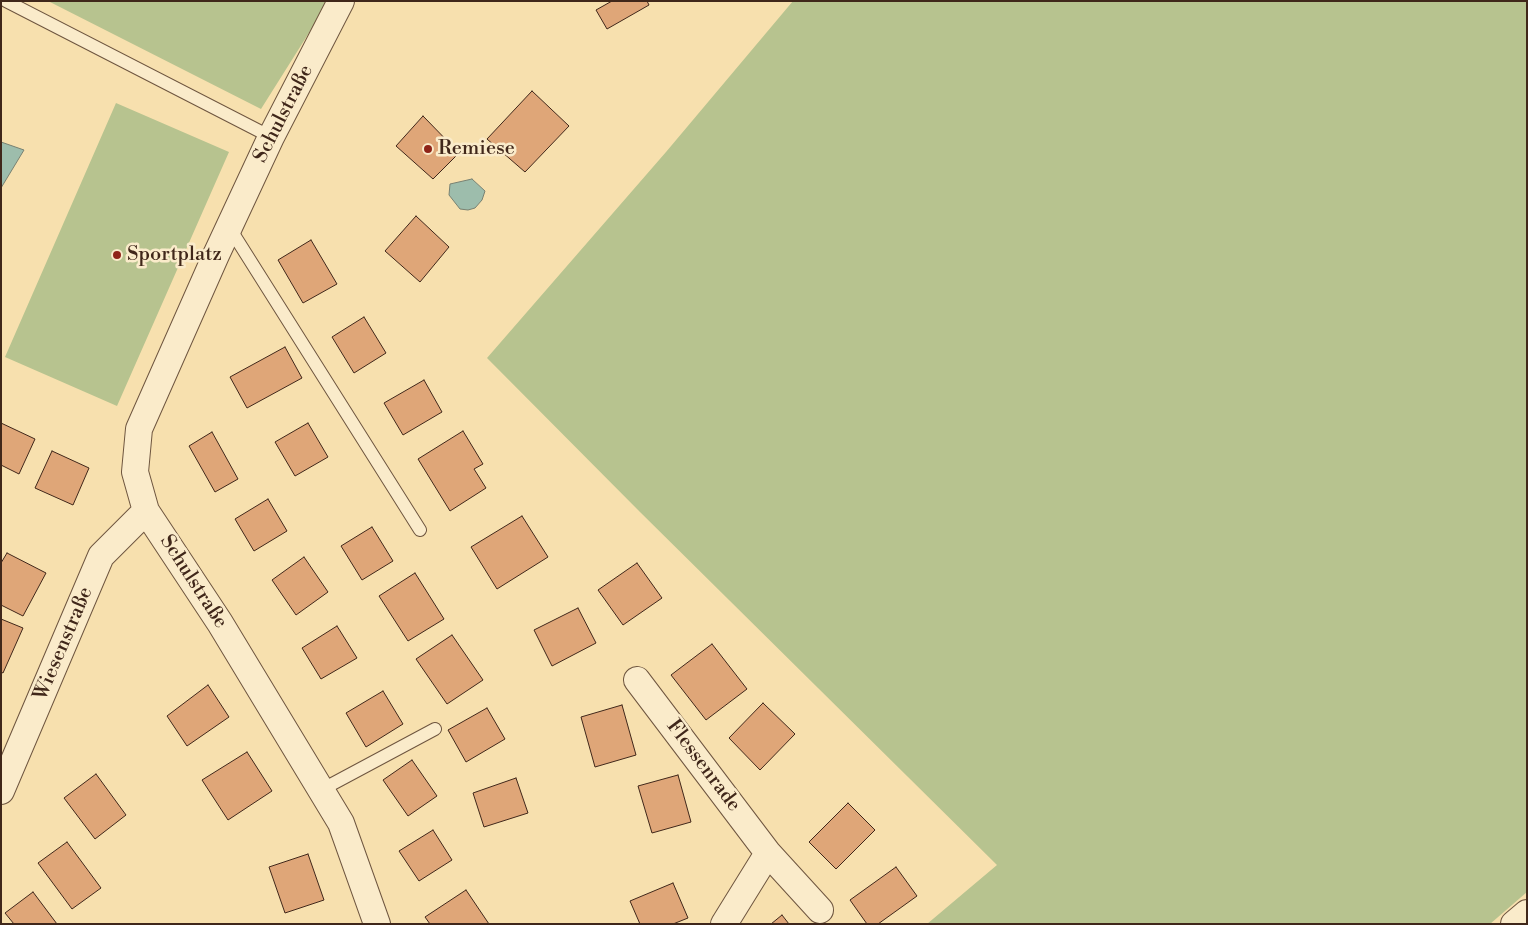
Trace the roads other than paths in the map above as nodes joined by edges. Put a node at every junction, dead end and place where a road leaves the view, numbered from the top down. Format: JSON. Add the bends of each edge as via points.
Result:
{"nodes":[{"id":1,"x":6,"y":1,"type":"edge"},
{"id":2,"x":341,"y":1,"type":"edge"},
{"id":3,"x":271,"y":137,"type":"junction"},
{"id":4,"x":229,"y":227,"type":"junction"},
{"id":5,"x":146,"y":512,"type":"junction"},
{"id":6,"x":420,"y":530,"type":"dead end"},
{"id":7,"x":637,"y":680,"type":"dead end"},
{"id":8,"x":435,"y":729,"type":"dead end"},
{"id":9,"x":321,"y":790,"type":"junction"},
{"id":10,"x":1,"y":791,"type":"edge"},
{"id":11,"x":768,"y":853,"type":"junction"},
{"id":12,"x":820,"y":910,"type":"dead end"},
{"id":13,"x":1527,"y":912,"type":"edge"},
{"id":14,"x":377,"y":924,"type":"edge"},
{"id":15,"x":724,"y":924,"type":"edge"},
{"id":16,"x":1514,"y":924,"type":"edge"}],
"edges":[{"from":1,"to":3,"type":"lane"},
{"from":2,"to":3,"type":"street","name":"Schulstraße"},
{"from":3,"to":4,"type":"street","name":"Schulstraße"},
{"from":4,"to":5,"type":"street","name":"Schulstraße","via":[[139,429],[135,472]]},
{"from":4,"to":6,"type":"lane"},
{"from":5,"to":9,"type":"street","name":"Schulstraße","via":[[220,623]]},
{"from":5,"to":10,"type":"street","name":"Wiesenstraße","via":[[101,556]]},
{"from":7,"to":11,"type":"street","name":"Flessenrade"},
{"from":8,"to":9,"type":"lane"},
{"from":9,"to":14,"type":"street","name":"Schulstraße","via":[[341,823]]},
{"from":11,"to":12,"type":"street","name":"Flessenrade"},
{"from":11,"to":15,"type":"street"},
{"from":13,"to":16,"type":"street"}]}
